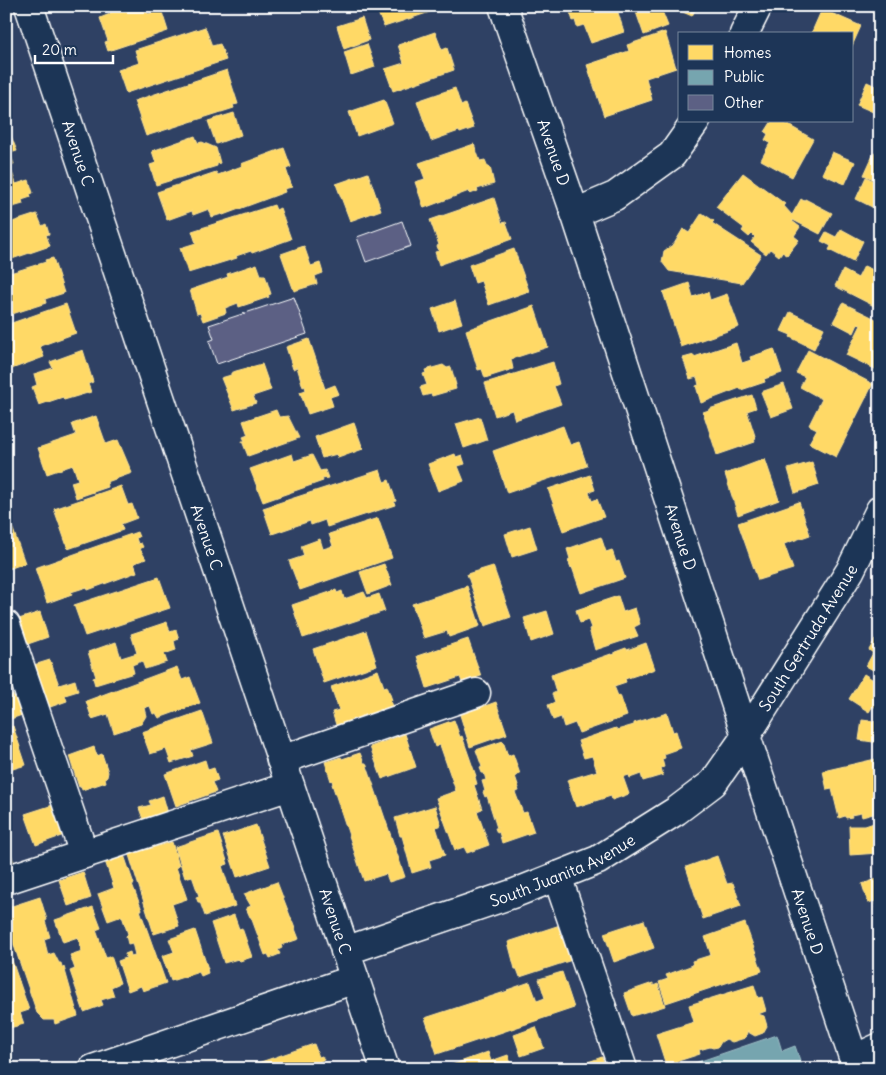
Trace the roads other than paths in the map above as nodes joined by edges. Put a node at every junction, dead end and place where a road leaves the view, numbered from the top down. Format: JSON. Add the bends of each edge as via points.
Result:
{"nodes":[{"id":1,"x":29,"y":6,"type":"edge"},
{"id":2,"x":503,"y":6,"type":"edge"},
{"id":3,"x":758,"y":6,"type":"edge"},
{"id":4,"x":745,"y":32,"type":"edge"},
{"id":5,"x":695,"y":122,"type":"edge"},
{"id":6,"x":575,"y":213,"type":"junction"},
{"id":7,"x":880,"y":510,"type":"edge"},
{"id":8,"x":6,"y":625,"type":"edge"},
{"id":9,"x":476,"y":693,"type":"dead end"},
{"id":10,"x":746,"y":736,"type":"junction"},
{"id":11,"x":281,"y":760,"type":"junction"},
{"id":12,"x":290,"y":786,"type":"junction"},
{"id":13,"x":84,"y":854,"type":"junction"},
{"id":14,"x":557,"y":876,"type":"junction"},
{"id":15,"x":6,"y":880,"type":"edge"},
{"id":16,"x":346,"y":951,"type":"junction"},
{"id":17,"x":355,"y":979,"type":"junction"},
{"id":18,"x":880,"y":1047,"type":"edge"},
{"id":19,"x":147,"y":1060,"type":"edge"},
{"id":20,"x":855,"y":1064,"type":"edge"},
{"id":21,"x":93,"y":1069,"type":"edge"},
{"id":22,"x":385,"y":1069,"type":"edge"},
{"id":23,"x":623,"y":1069,"type":"edge"}],
"edges":[{"from":1,"to":11,"type":"street","name":"Avenue C"},
{"from":2,"to":6,"type":"street","name":"Avenue D"},
{"from":3,"to":4,"type":"street"},
{"from":5,"to":6,"type":"street","via":[[672,155],[615,196]]},
{"from":6,"to":10,"type":"street","name":"Avenue D"},
{"from":7,"to":10,"type":"street","name":"South Gertruda Avenue","via":[[850,571]]},
{"from":8,"to":13,"type":"street"},
{"from":9,"to":11,"type":"street"},
{"from":10,"to":14,"type":"street","name":"South Juanita Avenue","via":[[713,783],[676,811],[598,860]]},
{"from":10,"to":20,"type":"street","name":"Avenue D"},
{"from":11,"to":12,"type":"street","name":"Avenue C"},
{"from":12,"to":13,"type":"street"},
{"from":12,"to":16,"type":"street","name":"Avenue C"},
{"from":13,"to":15,"type":"street"},
{"from":14,"to":16,"type":"street","name":"South Juanita Avenue"},
{"from":14,"to":23,"type":"street"},
{"from":16,"to":17,"type":"street","name":"Avenue C"},
{"from":17,"to":19,"type":"street"},
{"from":17,"to":22,"type":"street","name":"Avenue C"},
{"from":18,"to":20,"type":"street"},
{"from":19,"to":21,"type":"street"}]}
